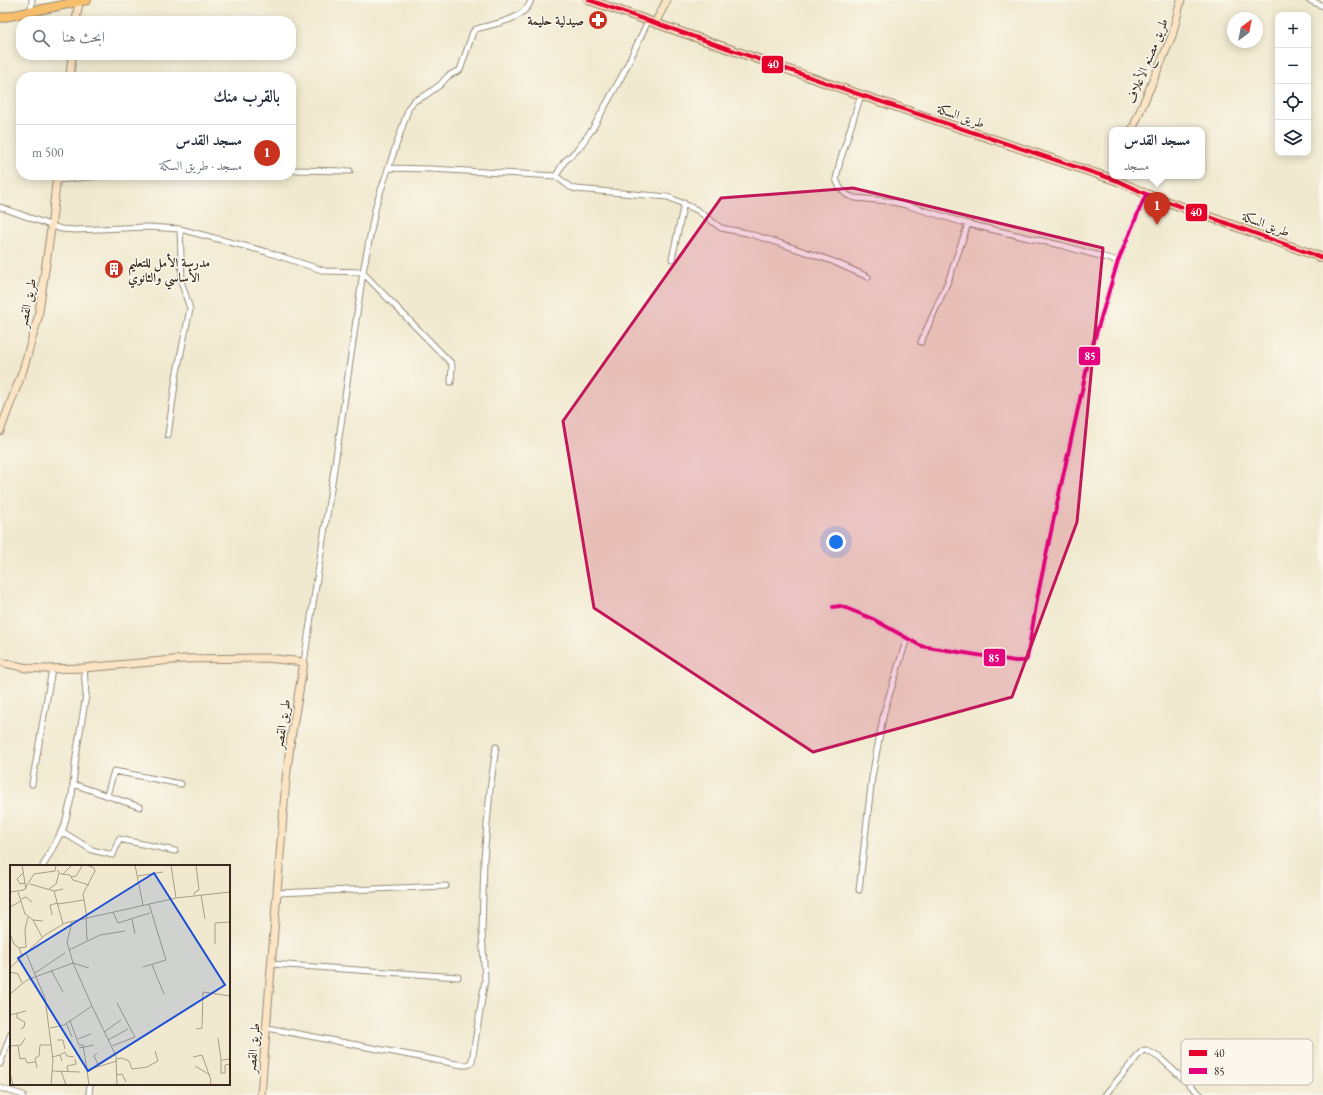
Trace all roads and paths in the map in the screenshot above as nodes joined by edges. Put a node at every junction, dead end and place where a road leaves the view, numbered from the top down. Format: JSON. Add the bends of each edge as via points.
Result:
{"nodes":[{"id":1,"x":26,"y":0,"type":"edge"},
{"id":2,"x":531,"y":0,"type":"edge"},
{"id":3,"x":589,"y":0,"type":"edge"},
{"id":4,"x":667,"y":0,"type":"edge"},
{"id":5,"x":1181,"y":0,"type":"edge"},
{"id":6,"x":1309,"y":0,"type":"edge"},
{"id":7,"x":32,"y":1,"type":"edge"},
{"id":8,"x":83,"y":1,"type":"edge"},
{"id":9,"x":1323,"y":6,"type":"edge"},
{"id":10,"x":31,"y":11,"type":"junction"},
{"id":11,"x":78,"y":16,"type":"edge"},
{"id":12,"x":0,"y":18,"type":"edge"},
{"id":13,"x":652,"y":22,"type":"junction"},
{"id":14,"x":72,"y":60,"type":"edge"},
{"id":15,"x":70,"y":72,"type":"edge"},
{"id":16,"x":861,"y":95,"type":"junction"},
{"id":17,"x":1133,"y":127,"type":"edge"},
{"id":18,"x":388,"y":168,"type":"junction"},
{"id":19,"x":296,"y":170,"type":"edge"},
{"id":20,"x":350,"y":170,"type":"dead end"},
{"id":21,"x":1109,"y":174,"type":"edge"},
{"id":22,"x":556,"y":176,"type":"junction"},
{"id":23,"x":1120,"y":179,"type":"edge"},
{"id":24,"x":57,"y":180,"type":"edge"},
{"id":25,"x":1146,"y":194,"type":"junction"},
{"id":26,"x":684,"y":203,"type":"junction"},
{"id":27,"x":0,"y":207,"type":"edge"},
{"id":28,"x":968,"y":224,"type":"junction"},
{"id":29,"x":51,"y":226,"type":"junction"},
{"id":30,"x":180,"y":229,"type":"junction"},
{"id":31,"x":1323,"y":258,"type":"edge"},
{"id":32,"x":672,"y":259,"type":"dead end"},
{"id":33,"x":1118,"y":261,"type":"junction"},
{"id":34,"x":364,"y":273,"type":"junction"},
{"id":35,"x":868,"y":277,"type":"dead end"},
{"id":36,"x":921,"y":342,"type":"dead end"},
{"id":37,"x":451,"y":382,"type":"dead end"},
{"id":38,"x":0,"y":431,"type":"edge"},
{"id":39,"x":168,"y":435,"type":"dead end"},
{"id":40,"x":833,"y":607,"type":"dead end"},
{"id":41,"x":907,"y":638,"type":"junction"},
{"id":42,"x":0,"y":662,"type":"edge"},
{"id":43,"x":304,"y":662,"type":"junction"},
{"id":44,"x":84,"y":668,"type":"junction"},
{"id":45,"x":52,"y":669,"type":"junction"},
{"id":46,"x":496,"y":747,"type":"dead end"},
{"id":47,"x":32,"y":784,"type":"dead end"},
{"id":48,"x":73,"y":784,"type":"junction"},
{"id":49,"x":181,"y":784,"type":"dead end"},
{"id":50,"x":107,"y":795,"type":"junction"},
{"id":51,"x":140,"y":807,"type":"dead end"},
{"id":52,"x":61,"y":831,"type":"junction"},
{"id":53,"x":175,"y":851,"type":"dead end"},
{"id":54,"x":44,"y":865,"type":"edge"},
{"id":55,"x":446,"y":886,"type":"dead end"},
{"id":56,"x":859,"y":890,"type":"dead end"},
{"id":57,"x":277,"y":893,"type":"junction"},
{"id":58,"x":272,"y":964,"type":"junction"},
{"id":59,"x":458,"y":977,"type":"dead end"},
{"id":60,"x":267,"y":1028,"type":"junction"},
{"id":61,"x":10,"y":1036,"type":"edge"},
{"id":62,"x":0,"y":1064,"type":"edge"},
{"id":63,"x":1181,"y":1077,"type":"edge"},
{"id":64,"x":90,"y":1085,"type":"edge"},
{"id":65,"x":1190,"y":1085,"type":"edge"},
{"id":66,"x":0,"y":1088,"type":"edge"},
{"id":67,"x":23,"y":1095,"type":"edge"},
{"id":68,"x":89,"y":1095,"type":"edge"},
{"id":69,"x":261,"y":1095,"type":"edge"},
{"id":70,"x":1104,"y":1095,"type":"edge"},
{"id":71,"x":1201,"y":1095,"type":"edge"}],
"edges":[{"from":1,"to":7,"type":"street"},
{"from":2,"to":18,"type":"street","via":[[527,9],[519,15],[476,29],[460,70],[410,104]]},
{"from":3,"to":13,"type":"main road","name":"طريق السكة"},
{"from":4,"to":13,"type":"street"},
{"from":5,"to":17,"type":"street","name":"طريق مصنع الأعلاف","via":[[1172,36]]},
{"from":6,"to":9,"type":"street"},
{"from":7,"to":10,"type":"street"},
{"from":8,"to":10,"type":"main road"},
{"from":8,"to":11,"type":"street"},
{"from":10,"to":12,"type":"main road"},
{"from":13,"to":16,"type":"main road","name":"طريق السكة"},
{"from":13,"to":22,"type":"street","via":[[593,128],[579,148],[564,162]]},
{"from":14,"to":15,"type":"street"},
{"from":16,"to":21,"type":"main road","name":"طريق السكة"},
{"from":16,"to":28,"type":"street","via":[[837,173],[836,179],[840,188],[855,198],[906,205]]},
{"from":18,"to":22,"type":"street"},
{"from":18,"to":34,"type":"street","via":[[376,205]]},
{"from":19,"to":20,"type":"street"},
{"from":22,"to":26,"type":"street","via":[[576,189],[660,196]]},
{"from":23,"to":25,"type":"main road","name":"طريق السكة"},
{"from":24,"to":29,"type":"street","name":"طريق القصر"},
{"from":25,"to":31,"type":"main road","name":"طريق السكة"},
{"from":25,"to":33,"type":"street"},
{"from":26,"to":32,"type":"street"},
{"from":26,"to":35,"type":"street","via":[[721,228],[779,243],[832,261]]},
{"from":27,"to":29,"type":"street"},
{"from":28,"to":33,"type":"street"},
{"from":28,"to":36,"type":"street","via":[[949,279]]},
{"from":29,"to":30,"type":"street","via":[[75,230],[147,226]]},
{"from":29,"to":38,"type":"street","name":"طريق القصر","via":[[38,318],[23,370]]},
{"from":30,"to":34,"type":"street","via":[[267,252],[325,271]]},
{"from":30,"to":39,"type":"street","via":[[182,284],[190,309],[176,377]]},
{"from":33,"to":41,"type":"street","via":[[1090,354],[1038,594],[1027,659],[1015,661],[921,646]]},
{"from":34,"to":37,"type":"street","via":[[451,362]]},
{"from":34,"to":43,"type":"street"},
{"from":40,"to":41,"type":"street","via":[[846,608]]},
{"from":41,"to":56,"type":"street","via":[[884,712],[872,777]]},
{"from":42,"to":45,"type":"street","via":[[27,668]]},
{"from":43,"to":44,"type":"street","via":[[266,658],[184,659]]},
{"from":43,"to":57,"type":"street","name":"طريق القصر","via":[[286,778]]},
{"from":44,"to":45,"type":"street"},
{"from":44,"to":48,"type":"street","via":[[86,695]]},
{"from":45,"to":47,"type":"street"},
{"from":46,"to":60,"type":"street","via":[[484,859],[482,932],[485,980],[472,1061],[468,1065],[462,1065]]},
{"from":48,"to":50,"type":"street"},
{"from":48,"to":52,"type":"street","via":[[69,809]]},
{"from":49,"to":50,"type":"street","via":[[114,771]]},
{"from":50,"to":51,"type":"street"},
{"from":52,"to":53,"type":"street","via":[[92,850],[113,855],[119,838]]},
{"from":52,"to":54,"type":"street"},
{"from":55,"to":57,"type":"street"},
{"from":57,"to":58,"type":"street","name":"طريق القصر"},
{"from":58,"to":59,"type":"street"},
{"from":58,"to":60,"type":"street","name":"طريق القصر"},
{"from":60,"to":69,"type":"street","name":"طريق القصر"},
{"from":61,"to":62,"type":"street"},
{"from":63,"to":70,"type":"street","via":[[1160,1058],[1146,1050],[1142,1051]]},
{"from":64,"to":68,"type":"street"},
{"from":65,"to":71,"type":"street"},
{"from":66,"to":67,"type":"street"}]}
